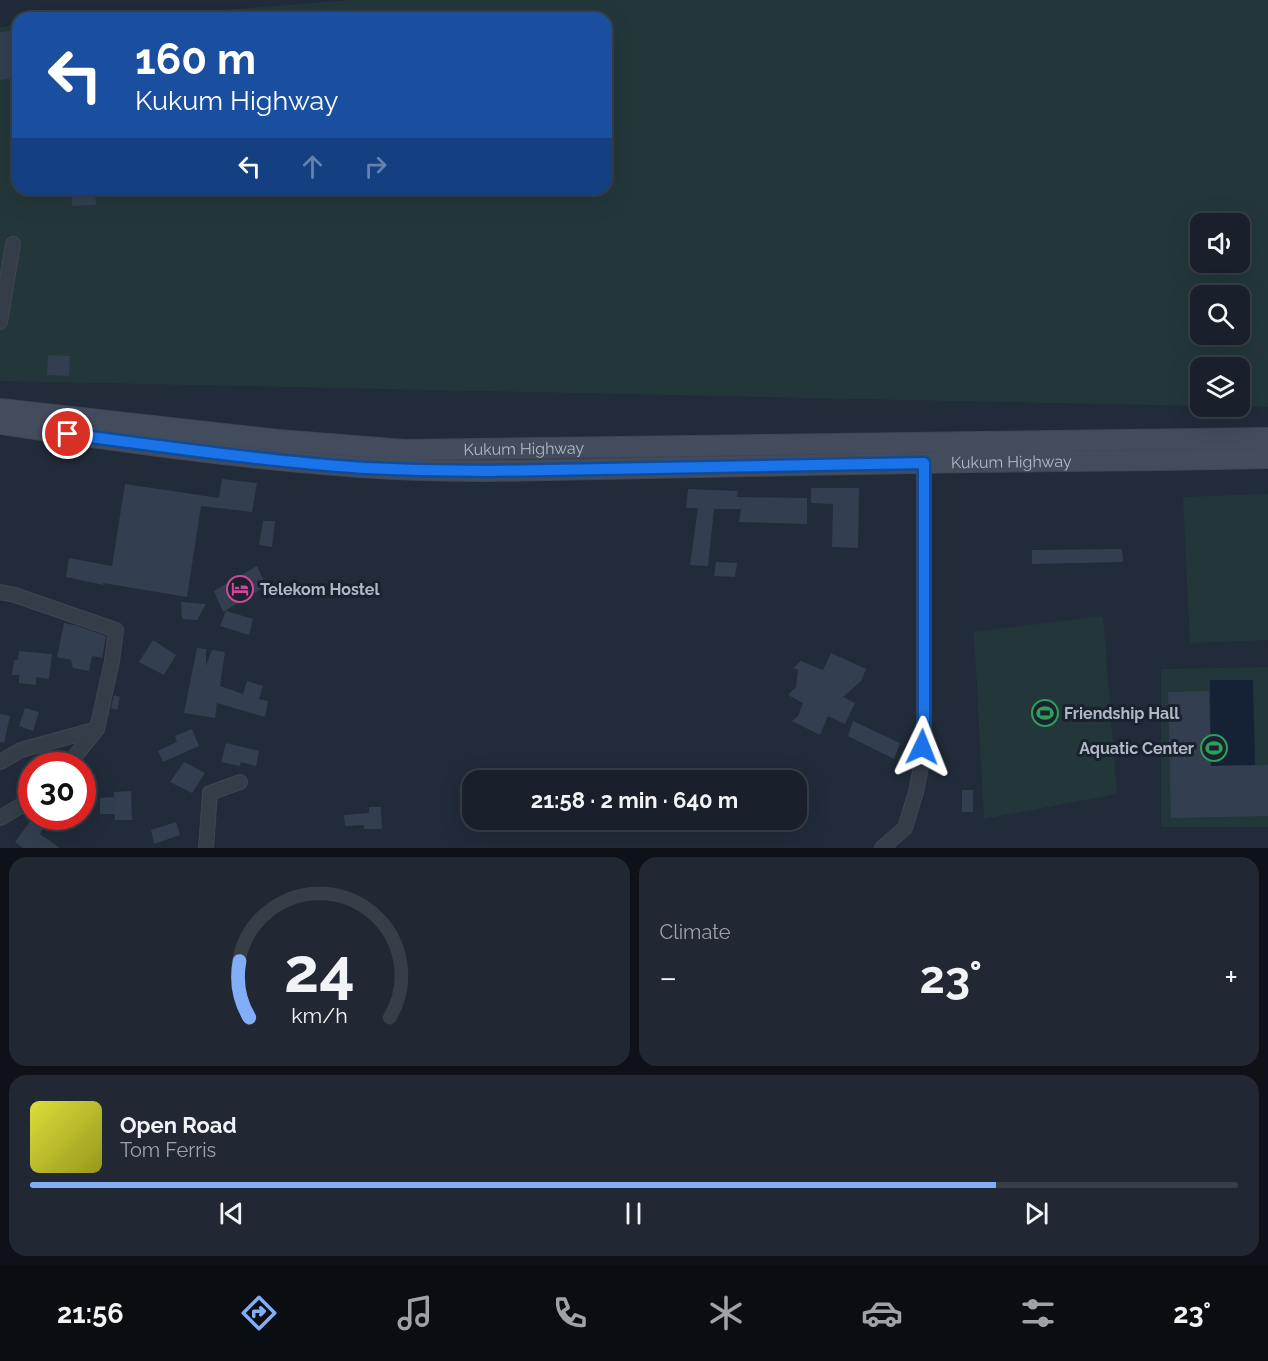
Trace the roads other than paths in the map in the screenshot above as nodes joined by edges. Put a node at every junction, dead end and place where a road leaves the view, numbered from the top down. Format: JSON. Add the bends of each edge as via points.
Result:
{"nodes":[{"id":1,"x":13,"y":243,"type":"dead end"},
{"id":2,"x":0,"y":322,"type":"edge"},
{"id":3,"x":0,"y":409,"type":"edge"},
{"id":4,"x":0,"y":424,"type":"edge"},
{"id":5,"x":1268,"y":438,"type":"edge"},
{"id":6,"x":923,"y":443,"type":"junction"},
{"id":7,"x":1268,"y":458,"type":"edge"},
{"id":8,"x":924,"y":463,"type":"junction"},
{"id":9,"x":0,"y":592,"type":"edge"},
{"id":10,"x":97,"y":729,"type":"junction"},
{"id":11,"x":78,"y":752,"type":"edge"},
{"id":12,"x":0,"y":762,"type":"edge"},
{"id":13,"x":240,"y":782,"type":"dead end"},
{"id":14,"x":18,"y":807,"type":"edge"},
{"id":15,"x":0,"y":818,"type":"edge"},
{"id":16,"x":206,"y":848,"type":"edge"},
{"id":17,"x":882,"y":848,"type":"edge"}],
"edges":[{"from":1,"to":2,"type":"street"},
{"from":3,"to":6,"type":"main road","name":"Kukum Highway","via":[[404,450]]},
{"from":4,"to":8,"type":"main road","name":"Kukum Highway","via":[[226,454],[396,469],[488,471]]},
{"from":5,"to":6,"type":"main road","name":"Kukum Highway"},
{"from":6,"to":8,"type":"street"},
{"from":7,"to":8,"type":"main road","name":"Kukum Highway"},
{"from":8,"to":17,"type":"street","via":[[921,767],[905,828]]},
{"from":9,"to":10,"type":"street","via":[[116,630]]},
{"from":10,"to":11,"type":"street"},
{"from":10,"to":12,"type":"street","via":[[21,750]]},
{"from":13,"to":16,"type":"street","via":[[210,793]]},
{"from":14,"to":15,"type":"street"}]}
